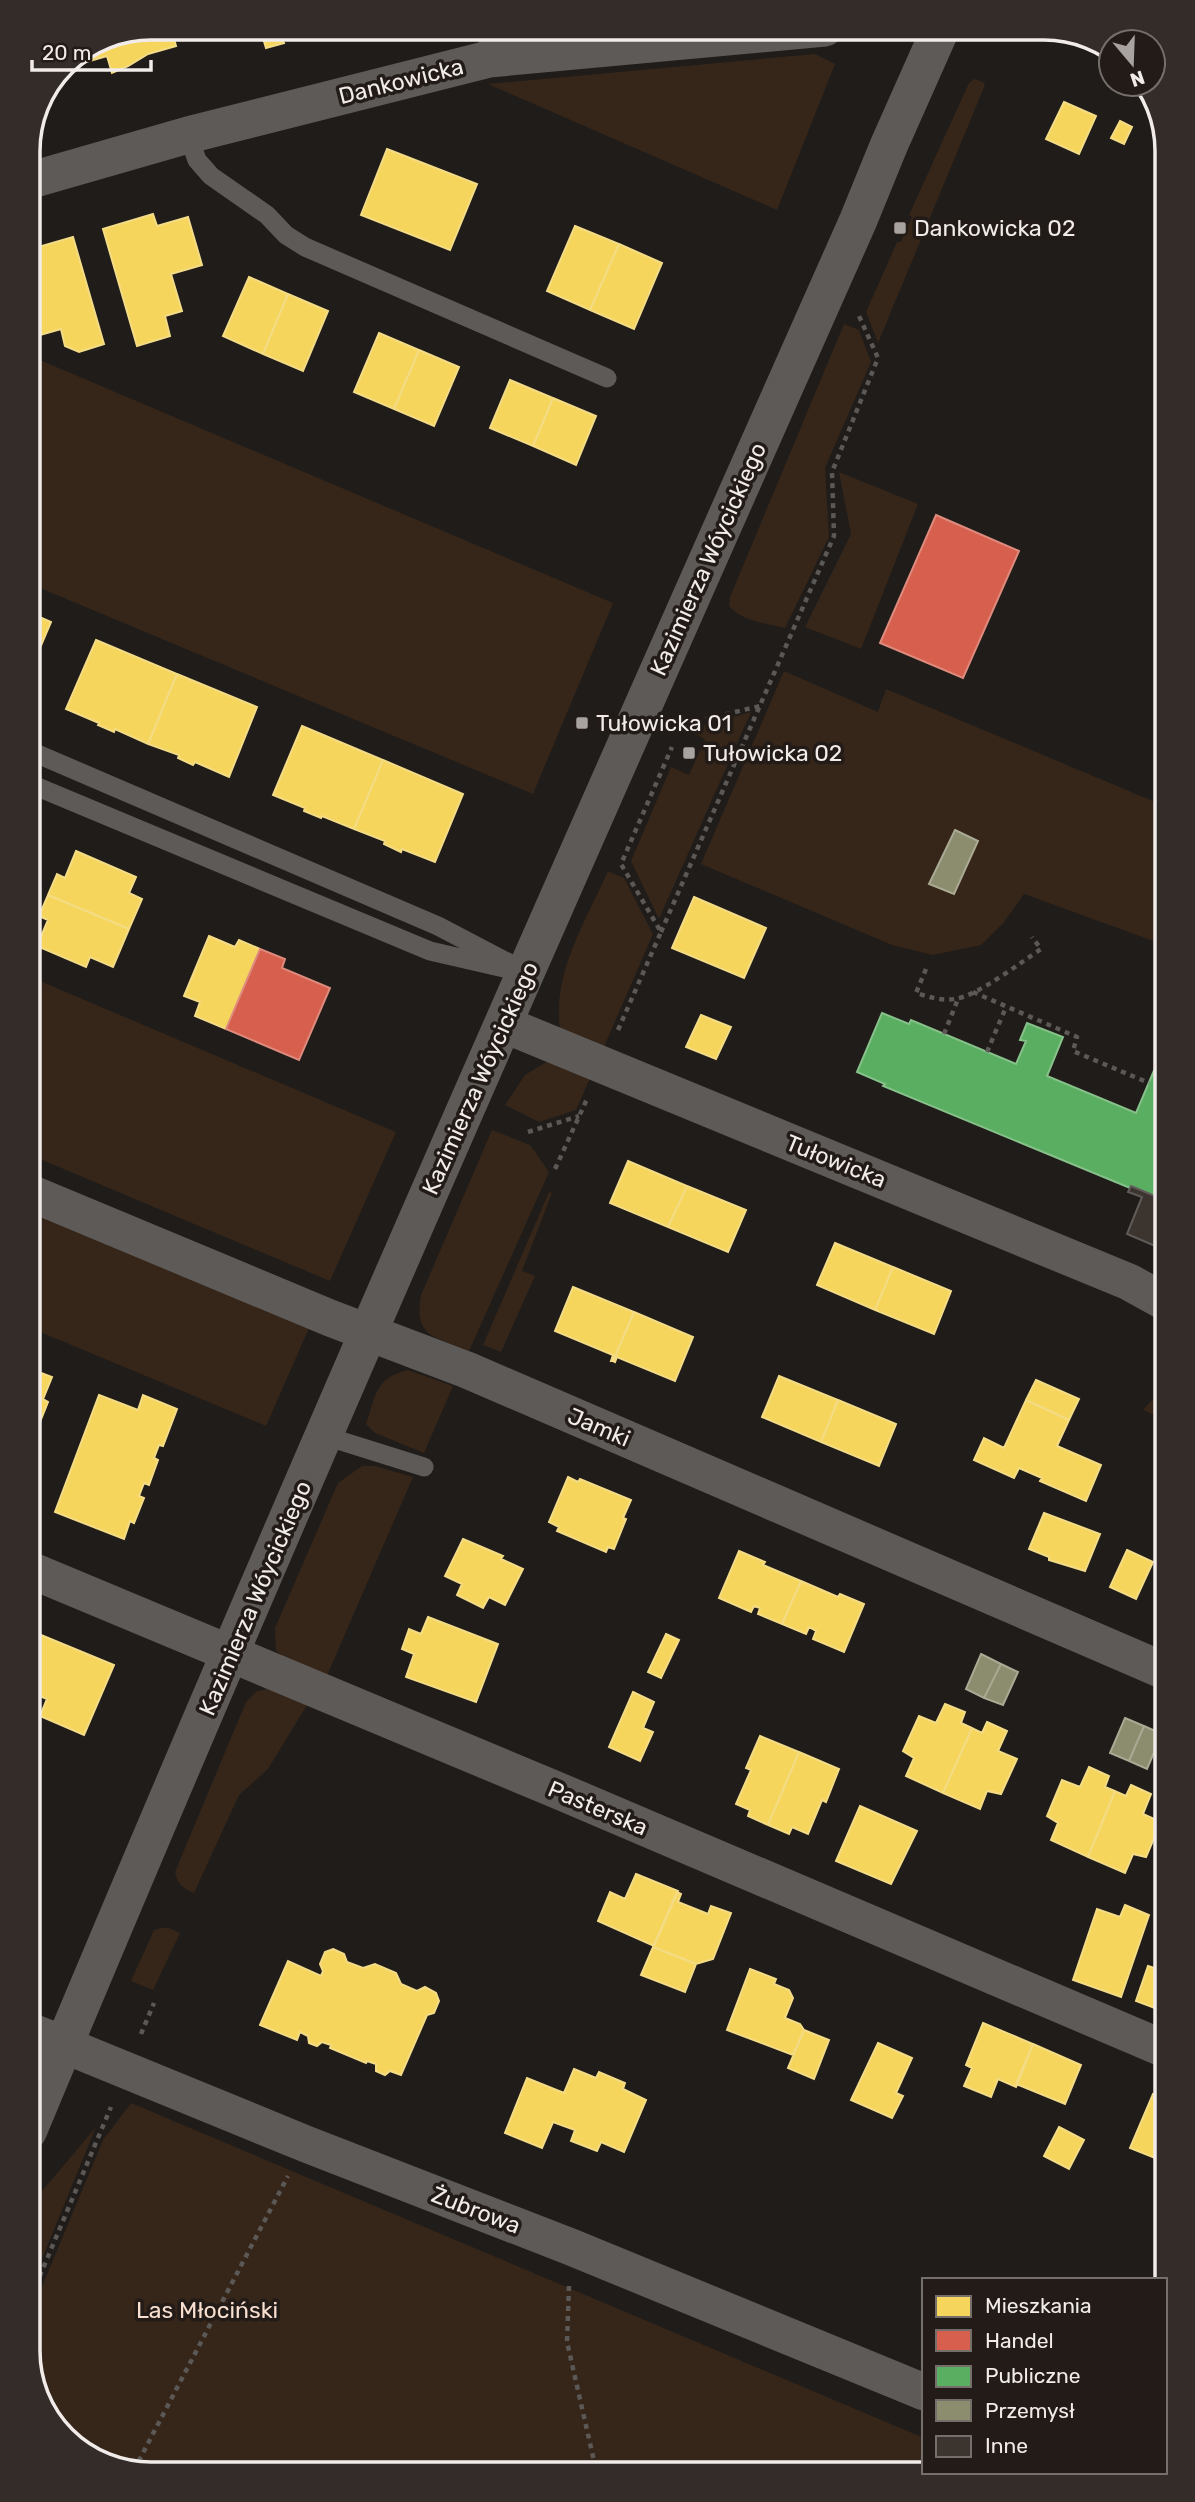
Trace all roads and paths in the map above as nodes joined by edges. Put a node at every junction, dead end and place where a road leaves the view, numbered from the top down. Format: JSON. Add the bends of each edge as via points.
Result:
{"nodes":[{"id":1,"x":572,"y":40,"type":"edge"},
{"id":2,"x":936,"y":40,"type":"edge"},
{"id":3,"x":487,"y":44,"type":"edge"},
{"id":4,"x":188,"y":135,"type":"junction"},
{"id":5,"x":40,"y":178,"type":"edge"},
{"id":6,"x":858,"y":314,"type":"dead end"},
{"id":7,"x":607,"y":378,"type":"dead end"},
{"id":8,"x":760,"y":706,"type":"junction"},
{"id":9,"x":40,"y":755,"type":"edge"},
{"id":10,"x":40,"y":788,"type":"edge"},
{"id":11,"x":661,"y":932,"type":"junction"},
{"id":12,"x":1032,"y":937,"type":"dead end"},
{"id":13,"x":926,"y":969,"type":"dead end"},
{"id":14,"x":526,"y":972,"type":"junction"},
{"id":15,"x":973,"y":992,"type":"junction"},
{"id":16,"x":958,"y":999,"type":"junction"},
{"id":17,"x":1006,"y":1007,"type":"junction"},
{"id":18,"x":503,"y":1024,"type":"junction"},
{"id":19,"x":944,"y":1034,"type":"dead end"},
{"id":20,"x":987,"y":1052,"type":"dead end"},
{"id":21,"x":603,"y":1064,"type":"junction"},
{"id":22,"x":1149,"y":1083,"type":"dead end"},
{"id":23,"x":579,"y":1116,"type":"junction"},
{"id":24,"x":528,"y":1132,"type":"dead end"},
{"id":25,"x":555,"y":1169,"type":"dead end"},
{"id":26,"x":40,"y":1197,"type":"edge"},
{"id":27,"x":1155,"y":1297,"type":"edge"},
{"id":28,"x":369,"y":1334,"type":"junction"},
{"id":29,"x":325,"y":1436,"type":"junction"},
{"id":30,"x":424,"y":1467,"type":"dead end"},
{"id":31,"x":40,"y":1574,"type":"edge"},
{"id":32,"x":230,"y":1653,"type":"junction"},
{"id":33,"x":1155,"y":1667,"type":"edge"},
{"id":34,"x":40,"y":2036,"type":"edge"},
{"id":35,"x":1155,"y":2045,"type":"edge"},
{"id":36,"x":64,"y":2046,"type":"junction"},
{"id":37,"x":125,"y":2070,"type":"junction"},
{"id":38,"x":40,"y":2103,"type":"edge"},
{"id":39,"x":306,"y":2144,"type":"junction"},
{"id":40,"x":571,"y":2247,"type":"junction"},
{"id":41,"x":40,"y":2275,"type":"edge"},
{"id":42,"x":922,"y":2391,"type":"edge"},
{"id":43,"x":139,"y":2461,"type":"edge"},
{"id":44,"x":594,"y":2462,"type":"edge"}],
"edges":[{"from":1,"to":3,"type":"street","name":"Dankowicka"},
{"from":2,"to":14,"type":"street","name":"Kazimierza Wóycickiego"},
{"from":3,"to":4,"type":"street","name":"Dankowicka"},
{"from":4,"to":5,"type":"street","name":"Dankowicka"},
{"from":4,"to":7,"type":"lane","via":[[197,160],[211,176],[305,247]]},
{"from":6,"to":8,"type":"path","via":[[878,358],[832,472],[834,536]]},
{"from":8,"to":11,"type":"path"},
{"from":8,"to":11,"type":"path","via":[[681,724],[621,864]]},
{"from":9,"to":14,"type":"lane","via":[[438,926]]},
{"from":10,"to":14,"type":"lane","via":[[430,951]]},
{"from":11,"to":21,"type":"path"},
{"from":12,"to":15,"type":"path","via":[[1041,949]]},
{"from":13,"to":16,"type":"path","via":[[916,993]]},
{"from":14,"to":18,"type":"street","name":"Kazimierza Wóycickiego"},
{"from":15,"to":16,"type":"path"},
{"from":15,"to":17,"type":"path"},
{"from":16,"to":19,"type":"path"},
{"from":17,"to":20,"type":"path"},
{"from":17,"to":22,"type":"path","via":[[1077,1037],[1073,1051]]},
{"from":18,"to":21,"type":"street","name":"Tułowicka"},
{"from":18,"to":28,"type":"street","name":"Kazimierza Wóycickiego"},
{"from":21,"to":23,"type":"path"},
{"from":21,"to":27,"type":"street","name":"Tułowicka","via":[[1117,1276]]},
{"from":23,"to":24,"type":"path"},
{"from":23,"to":25,"type":"path"},
{"from":26,"to":28,"type":"street","name":"Jamki"},
{"from":28,"to":29,"type":"street","name":"Kazimierza Wóycickiego"},
{"from":28,"to":33,"type":"street","name":"Jamki","via":[[467,1370]]},
{"from":29,"to":30,"type":"lane"},
{"from":29,"to":32,"type":"street","name":"Kazimierza Wóycickiego"},
{"from":31,"to":32,"type":"street","name":"Pasterska"},
{"from":32,"to":35,"type":"street","name":"Pasterska"},
{"from":32,"to":36,"type":"street","name":"Kazimierza Wóycickiego"},
{"from":34,"to":36,"type":"street","name":"Żubrowa"},
{"from":36,"to":37,"type":"street","name":"Żubrowa"},
{"from":36,"to":38,"type":"street","name":"Kazimierza Wóycickiego"},
{"from":37,"to":39,"type":"street","name":"Żubrowa"},
{"from":37,"to":41,"type":"path"},
{"from":39,"to":40,"type":"street","name":"Żubrowa"},
{"from":39,"to":43,"type":"path"},
{"from":40,"to":42,"type":"street","name":"Żubrowa"},
{"from":40,"to":44,"type":"path","via":[[567,2342]]}]}
